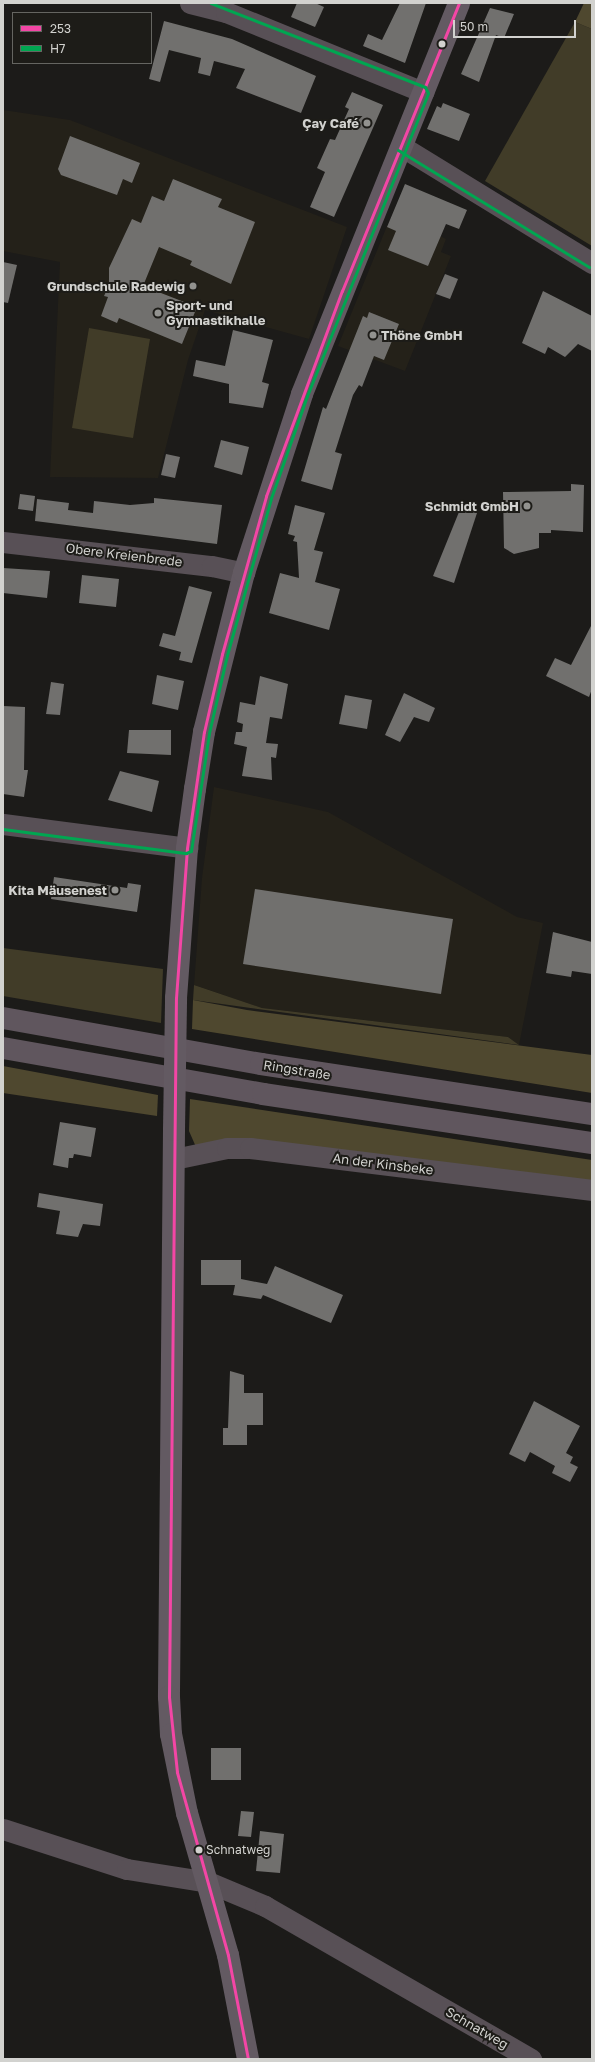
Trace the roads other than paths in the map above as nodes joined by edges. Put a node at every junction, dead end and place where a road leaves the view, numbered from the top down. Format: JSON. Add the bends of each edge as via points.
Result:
{"nodes":[{"id":1,"x":190,"y":3,"type":"edge"},
{"id":2,"x":459,"y":3,"type":"edge"},
{"id":3,"x":423,"y":92,"type":"junction"},
{"id":4,"x":401,"y":146,"type":"junction"},
{"id":5,"x":592,"y":263,"type":"edge"},
{"id":6,"x":3,"y":542,"type":"edge"},
{"id":7,"x":244,"y":573,"type":"junction"},
{"id":8,"x":3,"y":824,"type":"edge"},
{"id":9,"x":187,"y":848,"type":"junction"},
{"id":10,"x":3,"y":1018,"type":"edge"},
{"id":11,"x":3,"y":1048,"type":"edge"},
{"id":12,"x":592,"y":1114,"type":"edge"},
{"id":13,"x":592,"y":1143,"type":"edge"},
{"id":14,"x":174,"y":1160,"type":"junction"},
{"id":15,"x":592,"y":1190,"type":"edge"},
{"id":16,"x":3,"y":1829,"type":"edge"},
{"id":17,"x":208,"y":1882,"type":"junction"},
{"id":18,"x":248,"y":2059,"type":"edge"},
{"id":19,"x":531,"y":2059,"type":"edge"}],
"edges":[{"from":1,"to":3,"type":"street","via":[[226,12]]},
{"from":2,"to":3,"type":"main road"},
{"from":3,"to":4,"type":"main road"},
{"from":4,"to":5,"type":"street"},
{"from":4,"to":7,"type":"main road","via":[[302,394]]},
{"from":6,"to":7,"type":"street","name":"Obere Kreienbrede","via":[[212,566]]},
{"from":7,"to":9,"type":"main road","via":[[204,732]]},
{"from":8,"to":9,"type":"street"},
{"from":9,"to":14,"type":"main road","bridge":true,"via":[[176,998]]},
{"from":10,"to":12,"type":"highway","name":"Ringstraße","via":[[261,1064]]},
{"from":11,"to":13,"type":"highway","via":[[263,1094]]},
{"from":14,"to":15,"type":"street","name":"An der Kinsbeke","via":[[227,1148],[250,1148]]},
{"from":14,"to":17,"type":"main road","via":[[169,1697],[177,1772]]},
{"from":16,"to":17,"type":"street","name":"Schnatweg","via":[[127,1869]]},
{"from":17,"to":18,"type":"main road","via":[[228,1955]]},
{"from":17,"to":19,"type":"street","name":"Schnatweg","via":[[265,1906]]}]}
